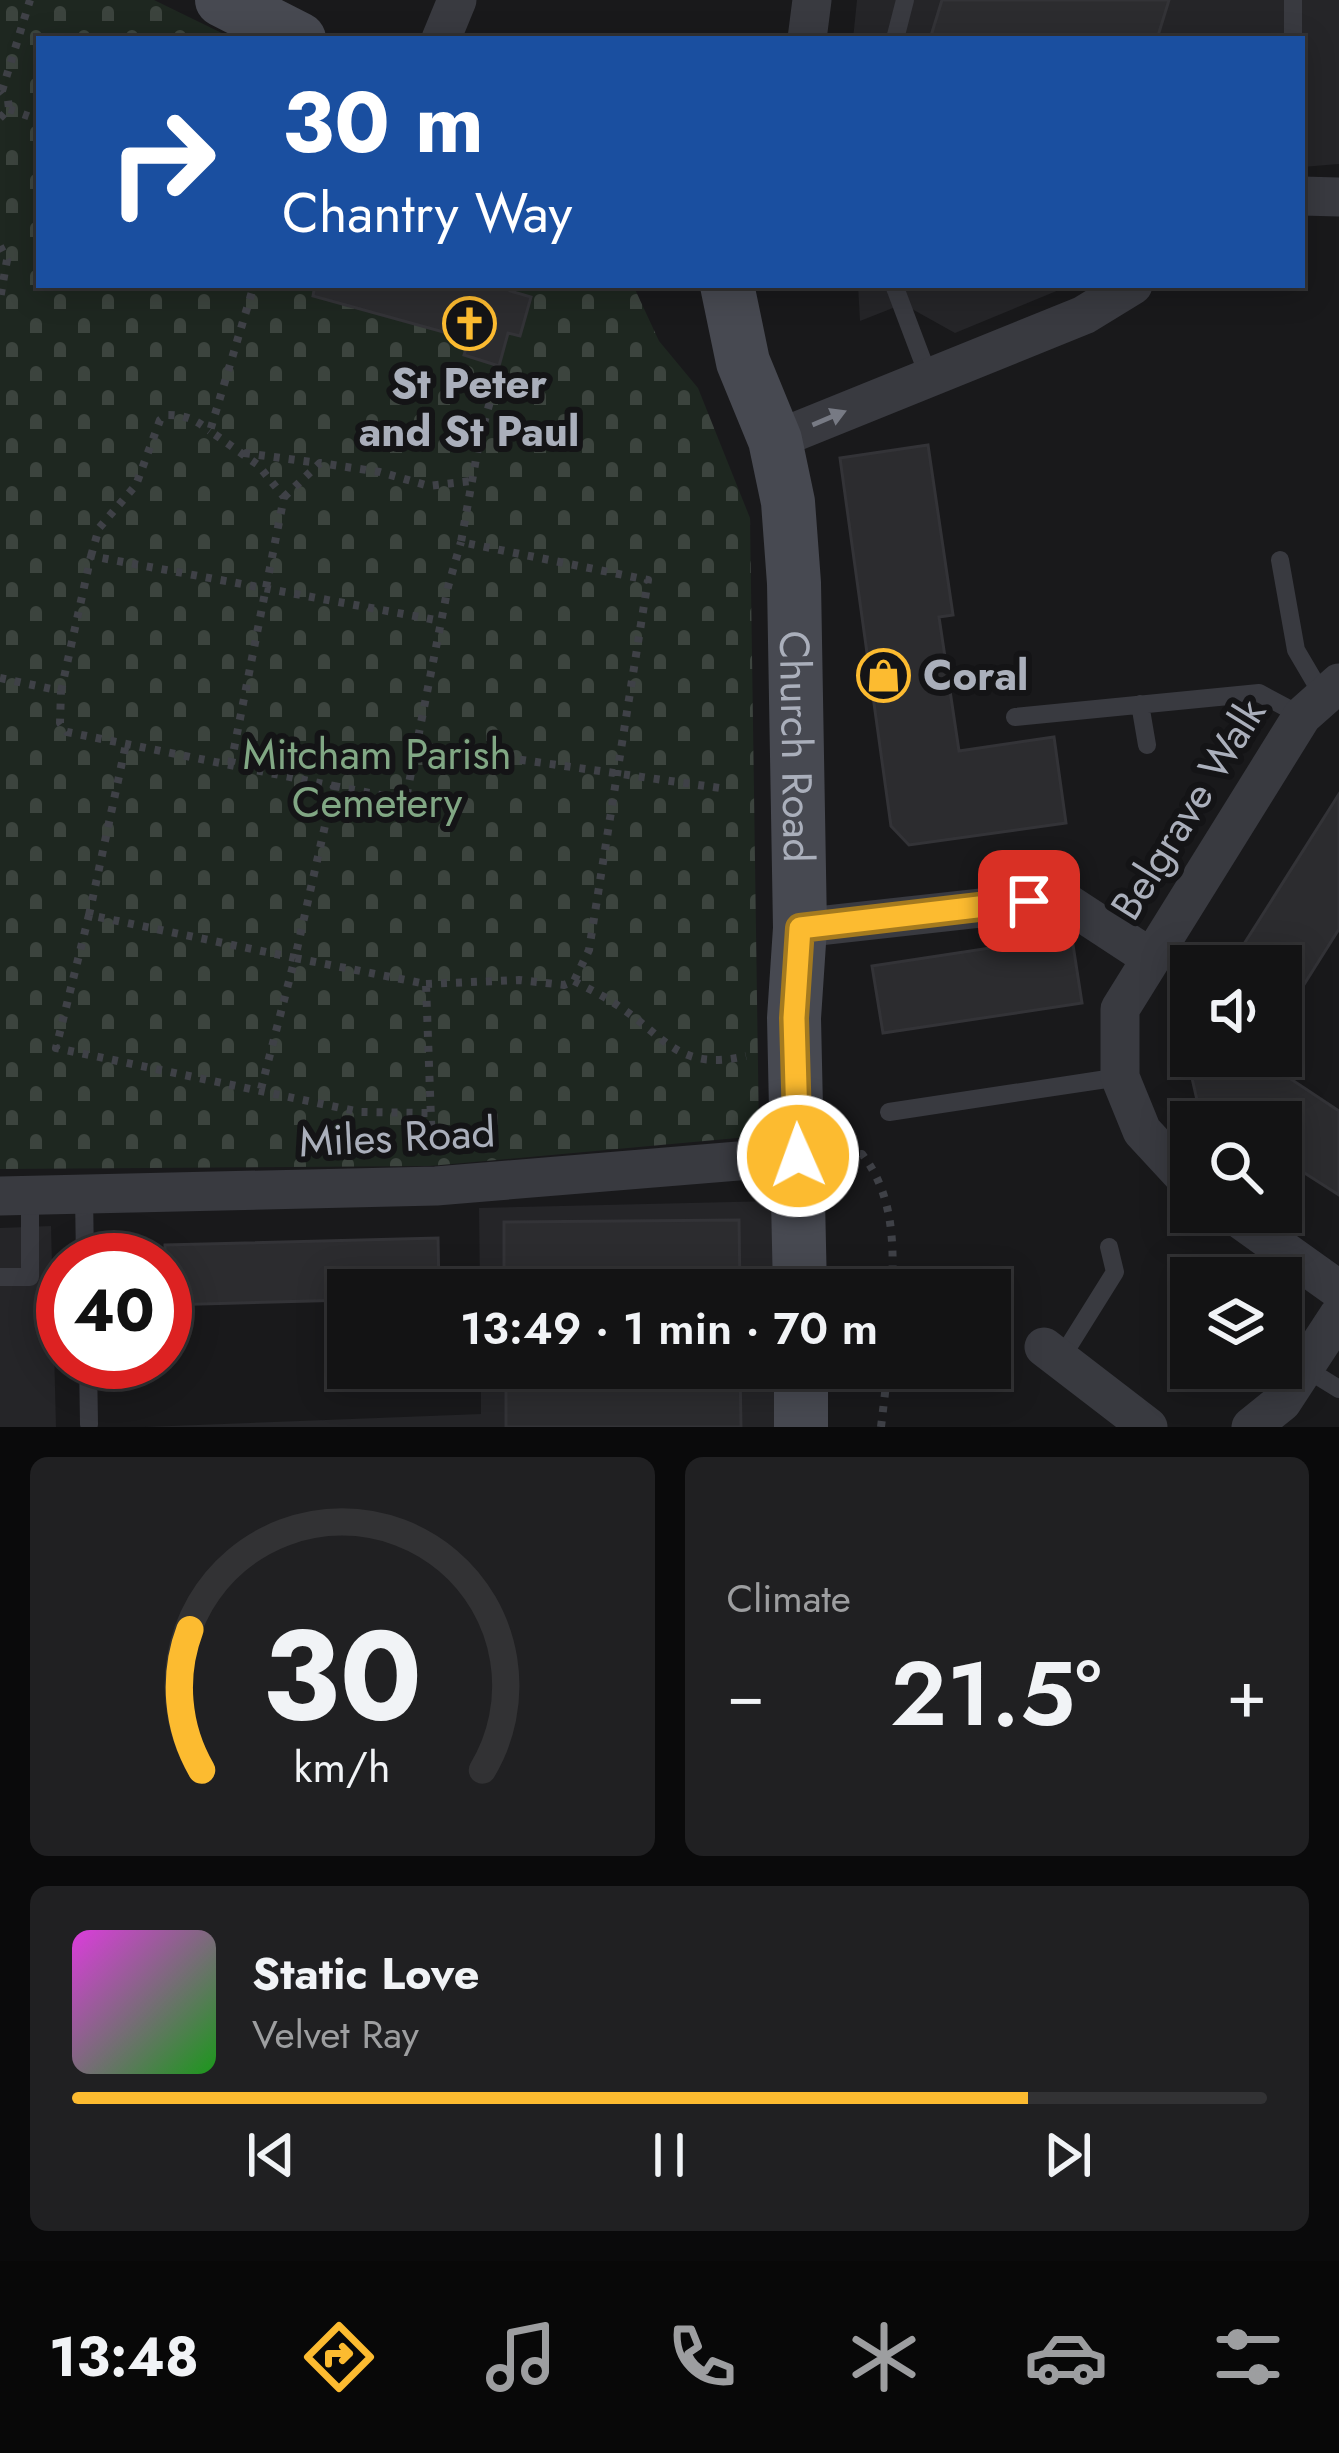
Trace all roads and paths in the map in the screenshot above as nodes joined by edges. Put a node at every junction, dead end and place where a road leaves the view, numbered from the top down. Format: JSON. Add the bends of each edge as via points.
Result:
{"nodes":[{"id":1,"x":30,"y":0,"type":"edge"},
{"id":2,"x":222,"y":0,"type":"edge"},
{"id":3,"x":457,"y":0,"type":"edge"},
{"id":4,"x":812,"y":0,"type":"edge"},
{"id":5,"x":905,"y":0,"type":"edge"},
{"id":6,"x":1293,"y":0,"type":"edge"},
{"id":7,"x":293,"y":36,"type":"edge"},
{"id":8,"x":442,"y":36,"type":"edge"},
{"id":9,"x":807,"y":36,"type":"edge"},
{"id":10,"x":896,"y":36,"type":"edge"},
{"id":11,"x":1293,"y":36,"type":"edge"},
{"id":12,"x":1,"y":91,"type":"edge"},
{"id":13,"x":9,"y":109,"type":"junction"},
{"id":14,"x":0,"y":118,"type":"edge"},
{"id":15,"x":36,"y":119,"type":"edge"},
{"id":16,"x":1305,"y":196,"type":"edge"},
{"id":17,"x":1339,"y":197,"type":"edge"},
{"id":18,"x":0,"y":246,"type":"edge"},
{"id":19,"x":253,"y":288,"type":"edge"},
{"id":20,"x":728,"y":288,"type":"edge"},
{"id":21,"x":895,"y":288,"type":"edge"},
{"id":22,"x":1128,"y":288,"type":"edge"},
{"id":23,"x":0,"y":299,"type":"edge"},
{"id":24,"x":928,"y":375,"type":"junction"},
{"id":25,"x":497,"y":377,"type":"dead end"},
{"id":26,"x":210,"y":431,"type":"junction"},
{"id":27,"x":776,"y":440,"type":"junction"},
{"id":28,"x":244,"y":454,"type":"junction"},
{"id":29,"x":320,"y":463,"type":"junction"},
{"id":30,"x":471,"y":481,"type":"junction"},
{"id":31,"x":284,"y":496,"type":"junction"},
{"id":32,"x":460,"y":542,"type":"junction"},
{"id":33,"x":91,"y":556,"type":"junction"},
{"id":34,"x":1280,"y":560,"type":"dead end"},
{"id":35,"x":267,"y":590,"type":"junction"},
{"id":36,"x":441,"y":621,"type":"junction"},
{"id":37,"x":0,"y":678,"type":"edge"},
{"id":38,"x":61,"y":692,"type":"junction"},
{"id":39,"x":1321,"y":698,"type":"edge"},
{"id":40,"x":1140,"y":704,"type":"junction"},
{"id":41,"x":1016,"y":717,"type":"dead end"},
{"id":42,"x":126,"y":744,"type":"junction"},
{"id":43,"x":416,"y":746,"type":"junction"},
{"id":44,"x":1147,"y":746,"type":"dead end"},
{"id":45,"x":231,"y":764,"type":"junction"},
{"id":46,"x":620,"y":772,"type":"junction"},
{"id":47,"x":334,"y":786,"type":"junction"},
{"id":48,"x":720,"y":788,"type":"dead end"},
{"id":49,"x":89,"y":915,"type":"junction"},
{"id":50,"x":800,"y":928,"type":"junction"},
{"id":51,"x":295,"y":958,"type":"junction"},
{"id":52,"x":1151,"y":958,"type":"junction"},
{"id":53,"x":574,"y":981,"type":"junction"},
{"id":54,"x":426,"y":983,"type":"junction"},
{"id":55,"x":753,"y":1054,"type":"dead end"},
{"id":56,"x":1120,"y":1077,"type":"junction"},
{"id":57,"x":261,"y":1089,"type":"junction"},
{"id":58,"x":890,"y":1112,"type":"dead end"},
{"id":59,"x":430,"y":1113,"type":"junction"},
{"id":60,"x":823,"y":1154,"type":"junction"},
{"id":61,"x":1170,"y":1161,"type":"edge"},
{"id":62,"x":436,"y":1186,"type":"junction"},
{"id":63,"x":84,"y":1195,"type":"junction"},
{"id":64,"x":15,"y":1196,"type":"edge"},
{"id":65,"x":85,"y":1233,"type":"edge"},
{"id":66,"x":1259,"y":1233,"type":"edge"},
{"id":67,"x":1109,"y":1247,"type":"dead end"},
{"id":68,"x":804,"y":1269,"type":"edge"},
{"id":69,"x":892,"y":1269,"type":"edge"},
{"id":70,"x":0,"y":1277,"type":"edge"},
{"id":71,"x":1339,"y":1290,"type":"edge"},
{"id":72,"x":1339,"y":1315,"type":"edge"},
{"id":73,"x":1052,"y":1354,"type":"joint"},
{"id":74,"x":1305,"y":1368,"type":"junction"},
{"id":75,"x":88,"y":1389,"type":"edge"},
{"id":76,"x":801,"y":1389,"type":"edge"},
{"id":77,"x":886,"y":1389,"type":"edge"},
{"id":78,"x":1339,"y":1389,"type":"edge"},
{"id":79,"x":89,"y":1424,"type":"dead end"},
{"id":80,"x":801,"y":1427,"type":"edge"},
{"id":81,"x":881,"y":1427,"type":"edge"},
{"id":82,"x":1148,"y":1427,"type":"edge"},
{"id":83,"x":1251,"y":1427,"type":"edge"}],
"edges":[{"from":1,"to":12,"type":"path"},
{"from":2,"to":7,"type":"street"},
{"from":3,"to":8,"type":"street"},
{"from":4,"to":9,"type":"street"},
{"from":5,"to":10,"type":"lane"},
{"from":6,"to":11,"type":"lane"},
{"from":12,"to":13,"type":"path"},
{"from":13,"to":14,"type":"path"},
{"from":13,"to":15,"type":"path"},
{"from":16,"to":17,"type":"street"},
{"from":18,"to":23,"type":"path","via":[[8,260]]},
{"from":19,"to":26,"type":"path"},
{"from":20,"to":27,"type":"street","name":"Church Road","via":[[743,362]]},
{"from":21,"to":24,"type":"lane"},
{"from":22,"to":24,"type":"street","via":[[1084,315]]},
{"from":27,"to":24,"type":"street","one_way":true},
{"from":25,"to":30,"type":"path"},
{"from":26,"to":28,"type":"path"},
{"from":26,"to":33,"type":"path","via":[[180,415],[160,421],[136,485],[99,527]]},
{"from":27,"to":50,"type":"street","name":"Church Road","via":[[794,583]]},
{"from":28,"to":29,"type":"path"},
{"from":28,"to":31,"type":"path"},
{"from":29,"to":30,"type":"path","via":[[429,486]]},
{"from":29,"to":31,"type":"path"},
{"from":30,"to":32,"type":"path"},
{"from":31,"to":35,"type":"path"},
{"from":32,"to":36,"type":"path"},
{"from":32,"to":46,"type":"path","via":[[648,580]]},
{"from":33,"to":35,"type":"path"},
{"from":33,"to":38,"type":"path"},
{"from":34,"to":39,"type":"lane","via":[[1296,650]]},
{"from":35,"to":36,"type":"path"},
{"from":35,"to":45,"type":"path"},
{"from":36,"to":43,"type":"path"},
{"from":37,"to":38,"type":"path"},
{"from":38,"to":42,"type":"path","via":[[60,723],[68,732]]},
{"from":39,"to":40,"type":"lane","via":[[1259,693]]},
{"from":39,"to":52,"type":"street","name":"Belgrave Walk"},
{"from":40,"to":41,"type":"lane"},
{"from":40,"to":44,"type":"lane"},
{"from":42,"to":45,"type":"path"},
{"from":42,"to":49,"type":"path"},
{"from":43,"to":46,"type":"path"},
{"from":43,"to":47,"type":"path","via":[[401,799]]},
{"from":45,"to":47,"type":"path"},
{"from":46,"to":48,"type":"path"},
{"from":46,"to":53,"type":"path","via":[[589,950]]},
{"from":47,"to":51,"type":"path"},
{"from":49,"to":51,"type":"path"},
{"from":49,"to":57,"type":"path","via":[[56,1048]]},
{"from":50,"to":52,"type":"street","via":[[1060,899]]},
{"from":50,"to":60,"type":"street","name":"Church Road","via":[[794,1018]]},
{"from":51,"to":54,"type":"path"},
{"from":51,"to":57,"type":"path"},
{"from":52,"to":56,"type":"street","name":"Belgrave Walk","via":[[1120,1010]]},
{"from":53,"to":54,"type":"path"},
{"from":53,"to":55,"type":"path","via":[[620,1006],[672,1051],[731,1060]]},
{"from":54,"to":59,"type":"path"},
{"from":56,"to":58,"type":"lane"},
{"from":56,"to":61,"type":"street","name":"Belgrave Walk","via":[[1142,1131]]},
{"from":57,"to":59,"type":"path","via":[[360,1112]]},
{"from":59,"to":62,"type":"path"},
{"from":60,"to":62,"type":"street","name":"Miles Road"},
{"from":60,"to":68,"type":"street","name":"Church Road"},
{"from":60,"to":69,"type":"path","via":[[862,1154],[879,1177]]},
{"from":62,"to":63,"type":"street","name":"Miles Road"},
{"from":63,"to":64,"type":"street","name":"Miles Road"},
{"from":63,"to":65,"type":"lane"},
{"from":64,"to":70,"type":"lane","via":[[30,1277]]},
{"from":66,"to":71,"type":"street"},
{"from":67,"to":73,"type":"lane","via":[[1115,1272]]},
{"from":72,"to":74,"type":"street"},
{"from":73,"to":82,"type":"street"},
{"from":74,"to":78,"type":"lane"},
{"from":74,"to":83,"type":"street"},
{"from":75,"to":79,"type":"lane"},
{"from":76,"to":80,"type":"street"},
{"from":77,"to":81,"type":"path"}]}
